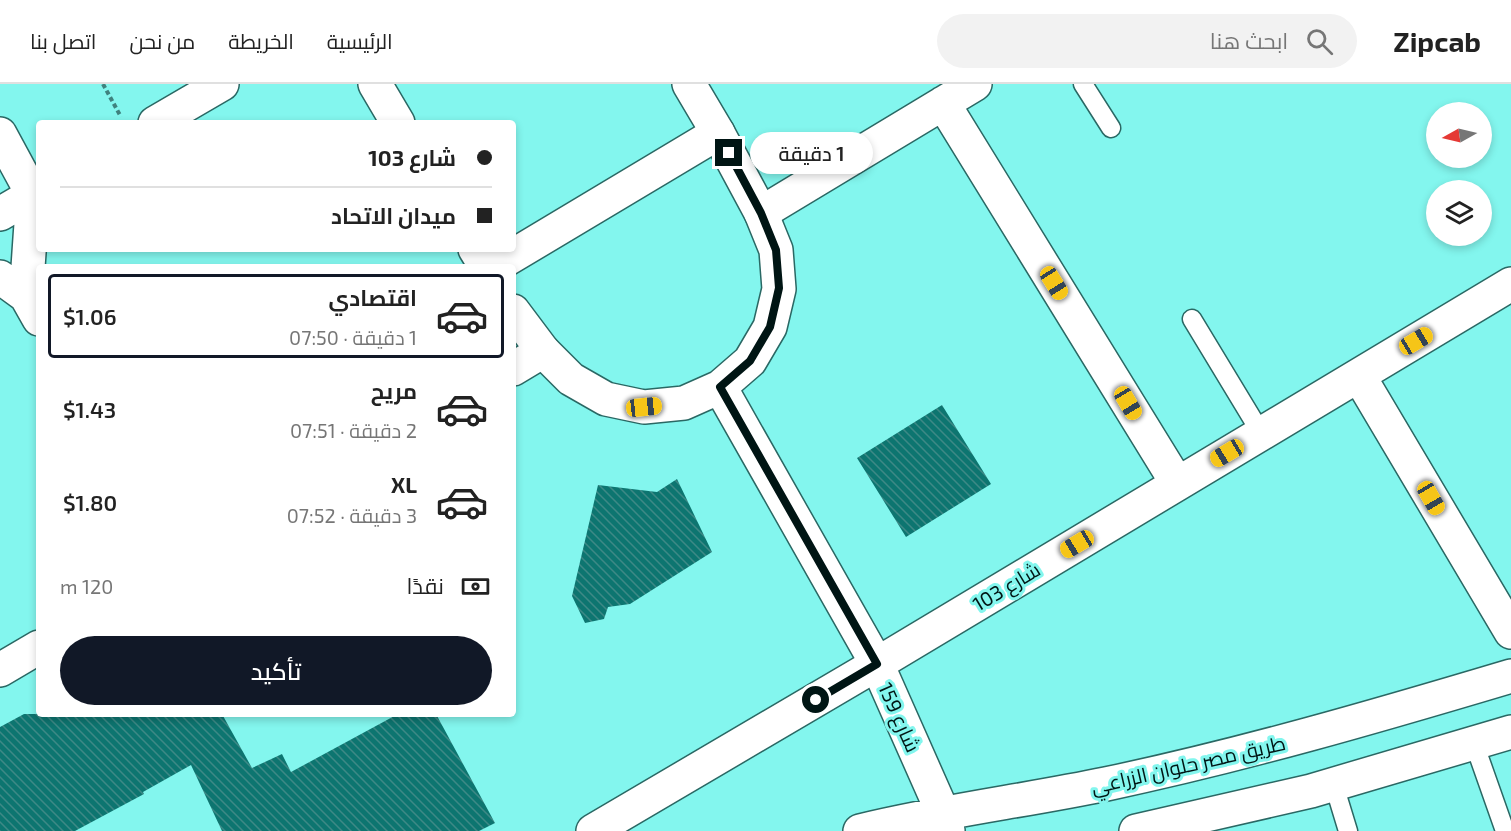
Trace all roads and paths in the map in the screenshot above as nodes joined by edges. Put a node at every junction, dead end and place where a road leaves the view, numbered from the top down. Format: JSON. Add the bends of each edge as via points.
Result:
{"nodes":[{"id":1,"x":103,"y":84,"type":"edge"},
{"id":2,"x":222,"y":84,"type":"edge"},
{"id":3,"x":375,"y":84,"type":"edge"},
{"id":4,"x":689,"y":84,"type":"edge"},
{"id":5,"x":975,"y":84,"type":"edge"},
{"id":6,"x":1083,"y":84,"type":"edge"},
{"id":7,"x":943,"y":103,"type":"junction"},
{"id":8,"x":122,"y":120,"type":"edge"},
{"id":9,"x":160,"y":120,"type":"edge"},
{"id":10,"x":396,"y":120,"type":"edge"},
{"id":11,"x":1111,"y":128,"type":"dead end"},
{"id":12,"x":718,"y":133,"type":"junction"},
{"id":13,"x":0,"y":134,"type":"edge"},
{"id":14,"x":36,"y":193,"type":"edge"},
{"id":15,"x":761,"y":213,"type":"junction"},
{"id":16,"x":0,"y":214,"type":"edge"},
{"id":17,"x":499,"y":264,"type":"edge"},
{"id":18,"x":1511,"y":284,"type":"edge"},
{"id":19,"x":22,"y":297,"type":"edge"},
{"id":20,"x":516,"y":315,"type":"edge"},
{"id":21,"x":1192,"y":319,"type":"dead end"},
{"id":22,"x":543,"y":351,"type":"junction"},
{"id":23,"x":516,"y":367,"type":"edge"},
{"id":24,"x":1359,"y":375,"type":"junction"},
{"id":25,"x":720,"y":387,"type":"junction"},
{"id":26,"x":1261,"y":433,"type":"junction"},
{"id":27,"x":1177,"y":483,"type":"junction"},
{"id":28,"x":1511,"y":632,"type":"edge"},
{"id":29,"x":36,"y":649,"type":"edge"},
{"id":30,"x":877,"y":664,"type":"junction"},
{"id":31,"x":0,"y":670,"type":"edge"},
{"id":32,"x":1511,"y":676,"type":"edge"},
{"id":33,"x":1511,"y":732,"type":"edge"},
{"id":34,"x":1474,"y":743,"type":"junction"},
{"id":35,"x":1334,"y":784,"type":"junction"},
{"id":36,"x":946,"y":822,"type":"edge"},
{"id":37,"x":865,"y":830,"type":"edge"},
{"id":38,"x":593,"y":831,"type":"edge"},
{"id":39,"x":1136,"y":831,"type":"edge"},
{"id":40,"x":1348,"y":831,"type":"edge"},
{"id":41,"x":1505,"y":831,"type":"edge"}],
"edges":[{"from":1,"to":8,"type":"path"},
{"from":2,"to":9,"type":"street"},
{"from":3,"to":10,"type":"street"},
{"from":4,"to":12,"type":"street"},
{"from":5,"to":7,"type":"street"},
{"from":6,"to":11,"type":"lane"},
{"from":7,"to":15,"type":"street"},
{"from":7,"to":27,"type":"street"},
{"from":12,"to":15,"type":"street"},
{"from":12,"to":17,"type":"street"},
{"from":13,"to":14,"type":"street"},
{"from":14,"to":16,"type":"street"},
{"from":14,"to":19,"type":"street"},
{"from":15,"to":25,"type":"street","via":[[777,259],[779,288],[770,327],[750,361]]},
{"from":18,"to":24,"type":"street","name":"شارع 103"},
{"from":20,"to":22,"type":"street"},
{"from":21,"to":26,"type":"lane"},
{"from":22,"to":23,"type":"street"},
{"from":22,"to":25,"type":"street","via":[[571,379],[606,399],[644,407],[684,403]]},
{"from":24,"to":26,"type":"street","name":"شارع 103"},
{"from":24,"to":28,"type":"street"},
{"from":25,"to":30,"type":"street","name":"شارع 159"},
{"from":26,"to":27,"type":"street","name":"شارع 103"},
{"from":27,"to":30,"type":"street","name":"شارع 103"},
{"from":29,"to":31,"type":"street"},
{"from":30,"to":36,"type":"street","name":"شارع 159"},
{"from":30,"to":38,"type":"street","name":"شارع 103"},
{"from":32,"to":36,"type":"street","name":"طريق مصر حلوان الزراعي","via":[[1300,738]]},
{"from":33,"to":34,"type":"street"},
{"from":34,"to":35,"type":"street"},
{"from":34,"to":41,"type":"lane"},
{"from":35,"to":39,"type":"street"},
{"from":35,"to":40,"type":"lane"},
{"from":36,"to":37,"type":"street","name":"طريق مصر حلوان الزراعي"}]}
